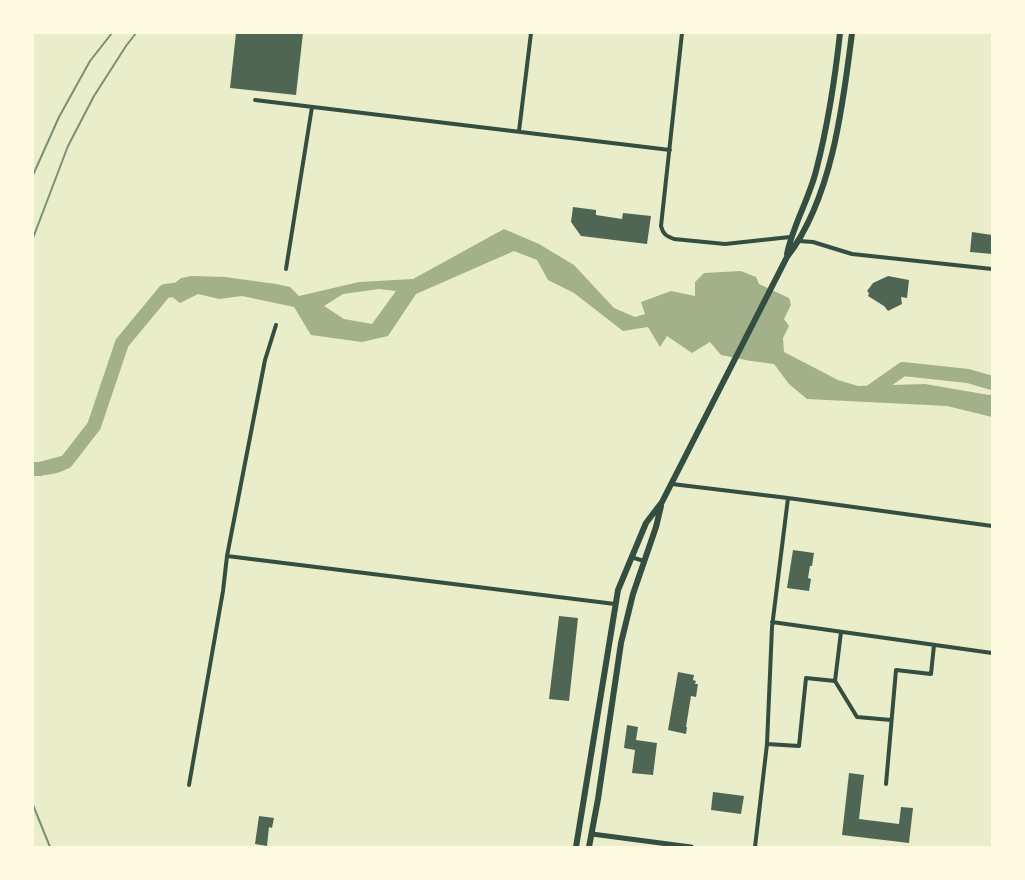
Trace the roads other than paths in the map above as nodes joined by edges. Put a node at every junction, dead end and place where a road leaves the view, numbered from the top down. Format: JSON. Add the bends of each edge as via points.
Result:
{"nodes":[{"id":1,"x":531,"y":33,"type":"edge"},
{"id":2,"x":682,"y":33,"type":"edge"},
{"id":3,"x":840,"y":33,"type":"edge"},
{"id":4,"x":852,"y":33,"type":"edge"},
{"id":5,"x":255,"y":100,"type":"dead end"},
{"id":6,"x":312,"y":107,"type":"junction"},
{"id":7,"x":519,"y":132,"type":"junction"},
{"id":8,"x":670,"y":150,"type":"junction"},
{"id":9,"x":790,"y":237,"type":"junction"},
{"id":10,"x":799,"y":241,"type":"junction"},
{"id":11,"x":787,"y":257,"type":"junction"},
{"id":12,"x":286,"y":269,"type":"dead end"},
{"id":13,"x":992,"y":269,"type":"edge"},
{"id":14,"x":276,"y":325,"type":"dead end"},
{"id":15,"x":671,"y":484,"type":"junction"},
{"id":16,"x":788,"y":498,"type":"junction"},
{"id":17,"x":662,"y":502,"type":"junction"},
{"id":18,"x":992,"y":526,"type":"edge"},
{"id":19,"x":227,"y":556,"type":"junction"},
{"id":20,"x":631,"y":558,"type":"junction"},
{"id":21,"x":644,"y":561,"type":"junction"},
{"id":22,"x":615,"y":604,"type":"junction"},
{"id":23,"x":772,"y":622,"type":"junction"},
{"id":24,"x":841,"y":632,"type":"junction"},
{"id":25,"x":934,"y":645,"type":"junction"},
{"id":26,"x":992,"y":653,"type":"edge"},
{"id":27,"x":835,"y":681,"type":"junction"},
{"id":28,"x":891,"y":720,"type":"junction"},
{"id":29,"x":767,"y":744,"type":"junction"},
{"id":30,"x":886,"y":784,"type":"dead end"},
{"id":31,"x":189,"y":785,"type":"dead end"},
{"id":32,"x":579,"y":832,"type":"junction"},
{"id":33,"x":592,"y":834,"type":"junction"},
{"id":34,"x":652,"y":843,"type":"junction"},
{"id":35,"x":576,"y":847,"type":"edge"},
{"id":36,"x":590,"y":847,"type":"edge"},
{"id":37,"x":644,"y":847,"type":"edge"},
{"id":38,"x":691,"y":847,"type":"edge"},
{"id":39,"x":755,"y":847,"type":"edge"}],
"edges":[{"from":1,"to":7,"type":"street"},
{"from":2,"to":8,"type":"street"},
{"from":3,"to":9,"type":"main road","via":[[829,115],[816,172]]},
{"from":4,"to":10,"type":"main road","via":[[826,175]]},
{"from":5,"to":6,"type":"street"},
{"from":6,"to":7,"type":"street"},
{"from":6,"to":12,"type":"street"},
{"from":7,"to":8,"type":"street"},
{"from":8,"to":9,"type":"street","via":[[661,226],[666,236],[725,244]]},
{"from":9,"to":11,"type":"main road"},
{"from":10,"to":11,"type":"main road"},
{"from":10,"to":13,"type":"street","via":[[852,254]]},
{"from":11,"to":15,"type":"main road"},
{"from":14,"to":19,"type":"street","via":[[265,360]]},
{"from":15,"to":16,"type":"street"},
{"from":15,"to":17,"type":"main road"},
{"from":16,"to":18,"type":"street"},
{"from":16,"to":23,"type":"street"},
{"from":17,"to":20,"type":"main road","via":[[646,523]]},
{"from":17,"to":21,"type":"main road"},
{"from":19,"to":22,"type":"street"},
{"from":19,"to":31,"type":"street"},
{"from":20,"to":21,"type":"street"},
{"from":20,"to":22,"type":"main road"},
{"from":21,"to":33,"type":"main road","via":[[621,643]]},
{"from":22,"to":32,"type":"main road"},
{"from":23,"to":24,"type":"street"},
{"from":23,"to":29,"type":"street"},
{"from":24,"to":25,"type":"street"},
{"from":24,"to":27,"type":"street"},
{"from":25,"to":26,"type":"street"},
{"from":25,"to":28,"type":"street","via":[[931,674],[896,670]]},
{"from":27,"to":28,"type":"street","via":[[857,717]]},
{"from":27,"to":29,"type":"street","via":[[806,678],[798,746]]},
{"from":28,"to":30,"type":"street"},
{"from":29,"to":39,"type":"street"},
{"from":32,"to":33,"type":"main road"},
{"from":32,"to":35,"type":"main road"},
{"from":33,"to":34,"type":"main road"},
{"from":33,"to":36,"type":"main road"},
{"from":34,"to":37,"type":"main road"},
{"from":34,"to":38,"type":"main road"}]}
